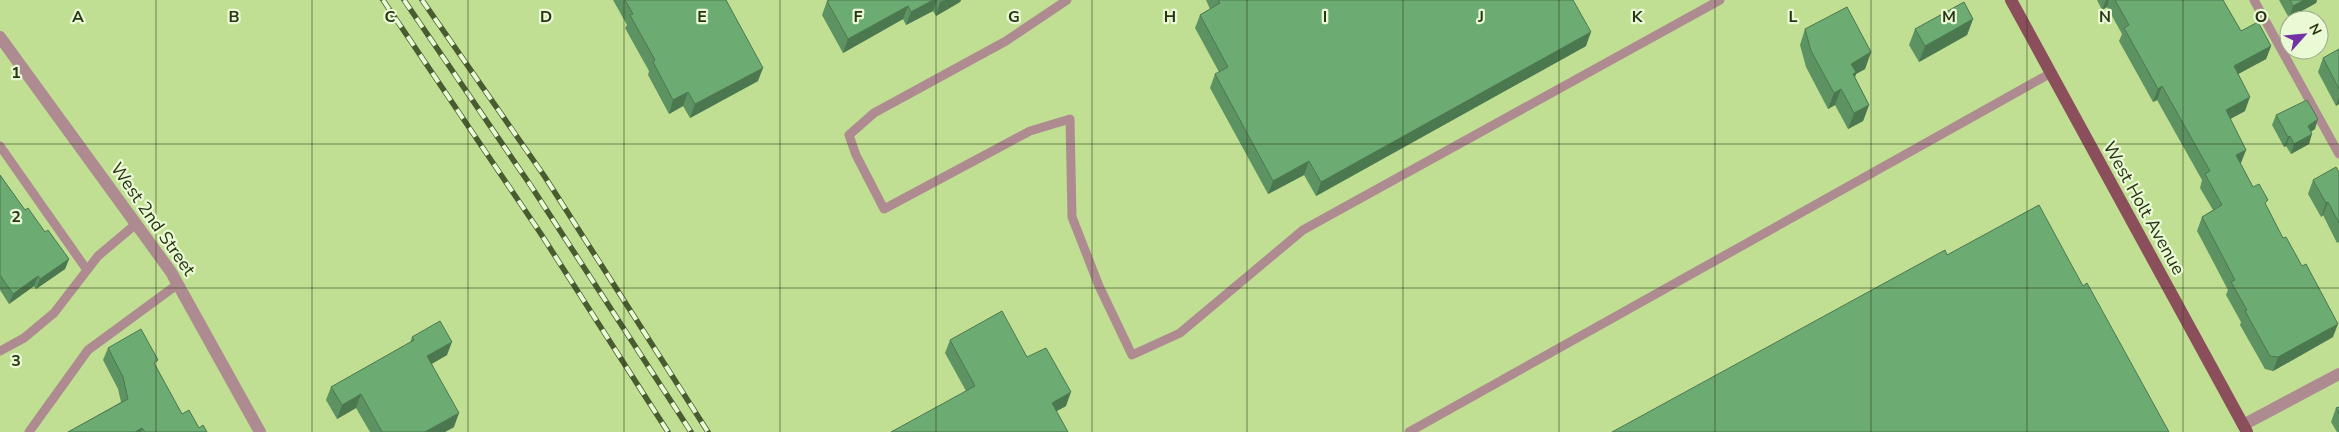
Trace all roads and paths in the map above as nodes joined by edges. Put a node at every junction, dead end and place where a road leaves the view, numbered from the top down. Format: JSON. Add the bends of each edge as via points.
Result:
{"nodes":[{"id":1,"x":1067,"y":0,"type":"edge"},
{"id":2,"x":1720,"y":0,"type":"edge"},
{"id":3,"x":2011,"y":0,"type":"edge"},
{"id":4,"x":2254,"y":0,"type":"edge"},
{"id":5,"x":0,"y":37,"type":"edge"},
{"id":6,"x":2051,"y":73,"type":"junction"},
{"id":7,"x":0,"y":146,"type":"edge"},
{"id":8,"x":2339,"y":154,"type":"edge"},
{"id":9,"x":136,"y":224,"type":"junction"},
{"id":10,"x":87,"y":270,"type":"junction"},
{"id":11,"x":178,"y":284,"type":"junction"},
{"id":12,"x":0,"y":351,"type":"edge"},
{"id":13,"x":2339,"y":374,"type":"edge"},
{"id":14,"x":2245,"y":429,"type":"edge"},
{"id":15,"x":30,"y":432,"type":"edge"},
{"id":16,"x":260,"y":432,"type":"edge"},
{"id":17,"x":1409,"y":432,"type":"edge"}],
"edges":[{"from":1,"to":2,"type":"lane","via":[[1006,41],[874,113],[850,135],[856,155],[884,209],[1030,131],[1070,119],[1072,217],[1099,286],[1132,355],[1180,333],[1302,230]]},
{"from":3,"to":6,"type":"main road","name":"West Holt Avenue"},
{"from":4,"to":8,"type":"lane"},
{"from":5,"to":9,"type":"street","name":"West 2nd Street"},
{"from":6,"to":14,"type":"main road","name":"West Holt Avenue"},
{"from":6,"to":17,"type":"lane"},
{"from":7,"to":10,"type":"lane"},
{"from":9,"to":10,"type":"lane","via":[[98,256]]},
{"from":9,"to":11,"type":"street","name":"West 2nd Street"},
{"from":10,"to":12,"type":"lane","via":[[54,313],[24,338]]},
{"from":11,"to":15,"type":"lane","via":[[88,350]]},
{"from":11,"to":16,"type":"street","name":"West 2nd Street"},
{"from":13,"to":14,"type":"street"}]}
